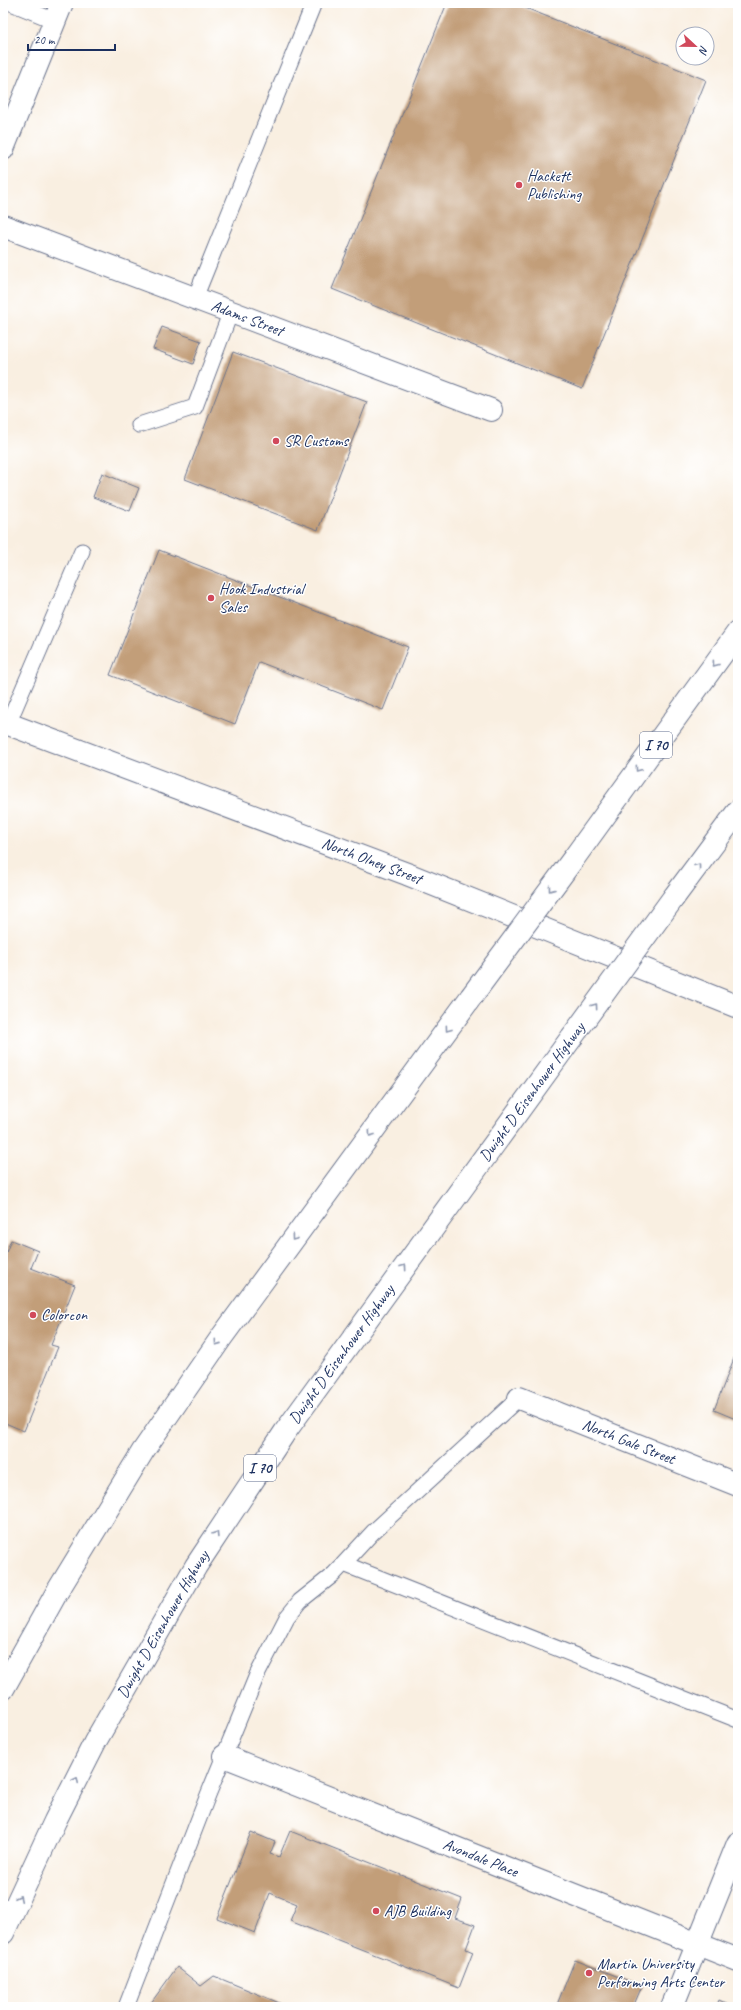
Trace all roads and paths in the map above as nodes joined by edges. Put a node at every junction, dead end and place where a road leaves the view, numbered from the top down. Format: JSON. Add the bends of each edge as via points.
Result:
{"nodes":[{"id":1,"x":11,"y":3,"type":"edge"},
{"id":2,"x":314,"y":3,"type":"edge"},
{"id":3,"x":58,"y":12,"type":"edge"},
{"id":4,"x":3,"y":149,"type":"edge"},
{"id":5,"x":3,"y":226,"type":"edge"},
{"id":6,"x":196,"y":298,"type":"junction"},
{"id":7,"x":232,"y":311,"type":"junction"},
{"id":8,"x":491,"y":410,"type":"dead end"},
{"id":9,"x":139,"y":425,"type":"dead end"},
{"id":10,"x":82,"y":551,"type":"dead end"},
{"id":11,"x":738,"y":632,"type":"edge"},
{"id":12,"x":6,"y":723,"type":"edge"},
{"id":13,"x":738,"y":812,"type":"edge"},
{"id":14,"x":738,"y":1007,"type":"edge"},
{"id":15,"x":519,"y":1398,"type":"joint"},
{"id":16,"x":738,"y":1484,"type":"edge"},
{"id":17,"x":344,"y":1564,"type":"junction"},
{"id":18,"x":3,"y":1689,"type":"edge"},
{"id":19,"x":738,"y":1720,"type":"edge"},
{"id":20,"x":224,"y":1756,"type":"junction"},
{"id":21,"x":738,"y":1843,"type":"edge"},
{"id":22,"x":3,"y":1933,"type":"edge"},
{"id":23,"x":697,"y":1944,"type":"junction"},
{"id":24,"x":738,"y":1960,"type":"edge"},
{"id":25,"x":126,"y":2007,"type":"edge"},
{"id":26,"x":672,"y":2007,"type":"edge"}],
"edges":[{"from":1,"to":3,"type":"lane"},
{"from":2,"to":6,"type":"lane"},
{"from":3,"to":4,"type":"main road"},
{"from":5,"to":6,"type":"main road","name":"Adams Street"},
{"from":6,"to":7,"type":"main road","name":"Adams Street"},
{"from":7,"to":8,"type":"main road","name":"Adams Street"},
{"from":7,"to":9,"type":"lane","via":[[195,407]]},
{"from":10,"to":12,"type":"lane"},
{"from":11,"to":18,"type":"main road","number":"I 70","one_way":true,"bridge":true,"via":[[221,1338],[147,1446],[57,1592]]},
{"from":12,"to":14,"type":"main road","name":"North Olney Street","via":[[407,874]]},
{"from":22,"to":13,"type":"main road","name":"Dwight D Eisenhower Highway","number":"I 70","one_way":true,"bridge":true,"via":[[95,1742],[196,1566],[285,1432]]},
{"from":15,"to":16,"type":"main road","name":"North Gale Street"},
{"from":15,"to":17,"type":"lane","via":[[373,1532]]},
{"from":17,"to":19,"type":"lane"},
{"from":17,"to":20,"type":"lane","via":[[300,1601],[287,1617],[257,1675]]},
{"from":20,"to":23,"type":"main road","name":"Avondale Place"},
{"from":20,"to":25,"type":"lane"},
{"from":21,"to":23,"type":"main road"},
{"from":23,"to":24,"type":"main road","name":"Avondale Place"},
{"from":23,"to":26,"type":"main road"}]}
